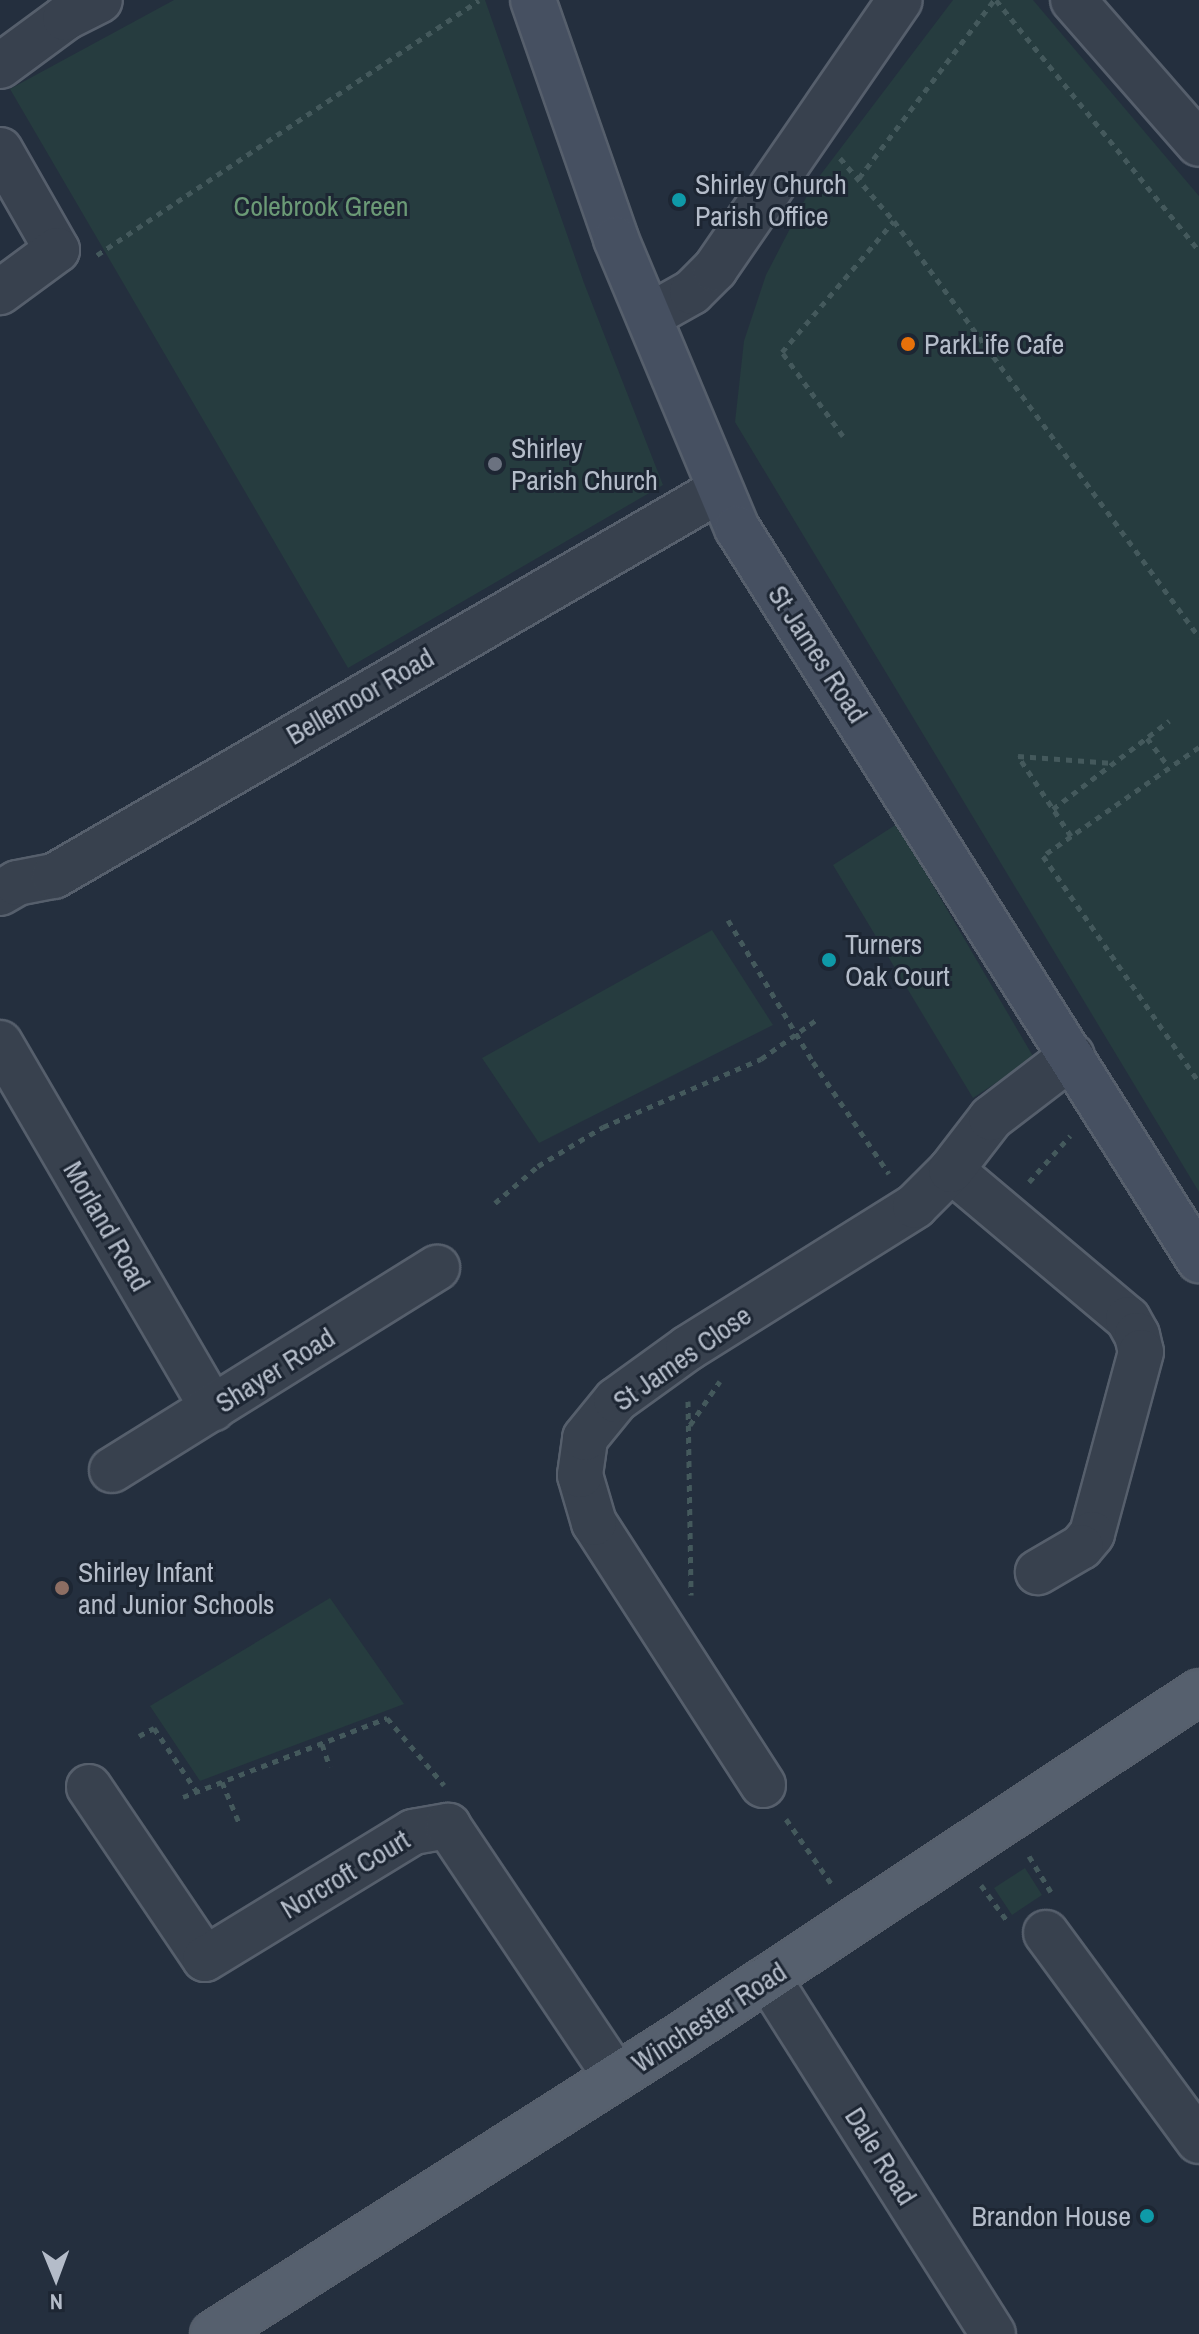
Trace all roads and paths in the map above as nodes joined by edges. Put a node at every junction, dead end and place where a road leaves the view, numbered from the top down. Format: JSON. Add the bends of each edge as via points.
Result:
{"nodes":[{"id":1,"x":479,"y":0,"type":"edge"},
{"id":2,"x":533,"y":0,"type":"edge"},
{"id":3,"x":900,"y":0,"type":"edge"},
{"id":4,"x":995,"y":0,"type":"edge"},
{"id":5,"x":1073,"y":0,"type":"edge"},
{"id":6,"x":73,"y":6,"type":"edge"},
{"id":7,"x":0,"y":66,"type":"edge"},
{"id":8,"x":810,"y":129,"type":"junction"},
{"id":9,"x":1199,"y":144,"type":"edge"},
{"id":10,"x":0,"y":150,"type":"edge"},
{"id":11,"x":859,"y":178,"type":"junction"},
{"id":12,"x":894,"y":221,"type":"junction"},
{"id":13,"x":57,"y":250,"type":"junction"},
{"id":14,"x":1199,"y":251,"type":"edge"},
{"id":15,"x":0,"y":292,"type":"edge"},
{"id":16,"x":651,"y":315,"type":"junction"},
{"id":17,"x":843,"y":436,"type":"dead end"},
{"id":18,"x":718,"y":491,"type":"junction"},
{"id":19,"x":1199,"y":637,"type":"edge"},
{"id":20,"x":1169,"y":721,"type":"dead end"},
{"id":21,"x":1147,"y":738,"type":"junction"},
{"id":22,"x":1199,"y":747,"type":"edge"},
{"id":23,"x":1113,"y":763,"type":"junction"},
{"id":24,"x":1169,"y":767,"type":"junction"},
{"id":25,"x":1053,"y":809,"type":"junction"},
{"id":26,"x":1071,"y":836,"type":"junction"},
{"id":27,"x":0,"y":893,"type":"edge"},
{"id":28,"x":728,"y":920,"type":"dead end"},
{"id":29,"x":819,"y":1018,"type":"dead end"},
{"id":30,"x":797,"y":1035,"type":"junction"},
{"id":31,"x":0,"y":1043,"type":"edge"},
{"id":32,"x":1072,"y":1056,"type":"junction"},
{"id":33,"x":1199,"y":1082,"type":"edge"},
{"id":34,"x":1102,"y":1105,"type":"junction"},
{"id":35,"x":951,"y":1170,"type":"junction"},
{"id":36,"x":495,"y":1203,"type":"dead end"},
{"id":37,"x":915,"y":1206,"type":"junction"},
{"id":38,"x":1004,"y":1214,"type":"junction"},
{"id":39,"x":1199,"y":1260,"type":"edge"},
{"id":40,"x":437,"y":1268,"type":"dead end"},
{"id":41,"x":688,"y":1348,"type":"junction"},
{"id":42,"x":213,"y":1409,"type":"junction"},
{"id":43,"x":112,"y":1470,"type":"dead end"},
{"id":44,"x":1038,"y":1572,"type":"dead end"},
{"id":45,"x":683,"y":1665,"type":"junction"},
{"id":46,"x":1199,"y":1692,"type":"edge"},
{"id":47,"x":139,"y":1736,"type":"dead end"},
{"id":48,"x":322,"y":1744,"type":"junction"},
{"id":49,"x":330,"y":1767,"type":"dead end"},
{"id":50,"x":222,"y":1782,"type":"junction"},
{"id":51,"x":763,"y":1785,"type":"joint"},
{"id":52,"x":89,"y":1787,"type":"dead end"},
{"id":53,"x":197,"y":1792,"type":"junction"},
{"id":54,"x":183,"y":1797,"type":"dead end"},
{"id":55,"x":1007,"y":1821,"type":"junction"},
{"id":56,"x":240,"y":1825,"type":"dead end"},
{"id":57,"x":448,"y":1826,"type":"junction"},
{"id":58,"x":961,"y":1853,"type":"junction"},
{"id":59,"x":855,"y":1918,"type":"junction"},
{"id":60,"x":1046,"y":1933,"type":"junction"},
{"id":61,"x":768,"y":1978,"type":"junction"},
{"id":62,"x":616,"y":2077,"type":"junction"},
{"id":63,"x":1199,"y":2141,"type":"edge"},
{"id":64,"x":213,"y":2334,"type":"edge"},
{"id":65,"x":993,"y":2334,"type":"edge"}],
"edges":[{"from":1,"to":13,"type":"path","via":[[82,266]]},
{"from":2,"to":16,"type":"street","name":"St James Road","via":[[616,239]]},
{"from":3,"to":8,"type":"street"},
{"from":4,"to":11,"type":"path"},
{"from":4,"to":14,"type":"path"},
{"from":5,"to":9,"type":"street"},
{"from":6,"to":7,"type":"street"},
{"from":8,"to":11,"type":"path"},
{"from":8,"to":16,"type":"street","via":[[715,269],[692,292]]},
{"from":10,"to":13,"type":"street"},
{"from":11,"to":12,"type":"path"},
{"from":12,"to":17,"type":"path","via":[[782,352]]},
{"from":12,"to":19,"type":"path"},
{"from":13,"to":15,"type":"street"},
{"from":16,"to":18,"type":"street","name":"St James Road"},
{"from":18,"to":27,"type":"street","name":"Bellemoor Road","via":[[54,876],[17,883]]},
{"from":18,"to":32,"type":"street","name":"St James Road"},
{"from":20,"to":21,"type":"path"},
{"from":21,"to":23,"type":"path"},
{"from":21,"to":24,"type":"path"},
{"from":22,"to":24,"type":"path"},
{"from":23,"to":25,"type":"path"},
{"from":23,"to":25,"type":"path","via":[[1018,756]]},
{"from":24,"to":26,"type":"path"},
{"from":25,"to":26,"type":"path"},
{"from":26,"to":33,"type":"path","via":[[1043,856]]},
{"from":28,"to":30,"type":"path"},
{"from":29,"to":30,"type":"path"},
{"from":30,"to":36,"type":"path","via":[[761,1059],[603,1127],[538,1166]]},
{"from":30,"to":37,"type":"path"},
{"from":31,"to":42,"type":"street","name":"Morland Road"},
{"from":32,"to":34,"type":"street","name":"St James Road"},
{"from":32,"to":35,"type":"street","name":"St James Close","via":[[991,1118]]},
{"from":34,"to":38,"type":"path","via":[[1064,1141]]},
{"from":34,"to":39,"type":"street","name":"St James Road"},
{"from":35,"to":37,"type":"street","name":"St James Close"},
{"from":35,"to":38,"type":"street"},
{"from":37,"to":41,"type":"street","name":"St James Close"},
{"from":38,"to":44,"type":"street","via":[[1128,1319],[1141,1352],[1092,1534],[1081,1547]]},
{"from":40,"to":42,"type":"street","name":"Shayer Road"},
{"from":41,"to":45,"type":"path","via":[[692,1651]]},
{"from":41,"to":45,"type":"street","name":"St James Close","via":[[598,1417],[585,1438],[580,1475],[594,1523]]},
{"from":42,"to":43,"type":"street","name":"Shayer Road"},
{"from":45,"to":51,"type":"street","name":"St James Close","via":[[690,1712]]},
{"from":46,"to":55,"type":"main road","name":"Winchester Road"},
{"from":47,"to":53,"type":"path","via":[[154,1728]]},
{"from":48,"to":49,"type":"path"},
{"from":48,"to":50,"type":"path"},
{"from":48,"to":57,"type":"path","via":[[387,1718],[444,1786]]},
{"from":50,"to":53,"type":"path"},
{"from":50,"to":56,"type":"path"},
{"from":51,"to":59,"type":"path"},
{"from":52,"to":57,"type":"street","name":"Norcroft Court","via":[[205,1959],[413,1832],[433,1824]]},
{"from":53,"to":54,"type":"path"},
{"from":55,"to":58,"type":"main road","name":"Winchester Road"},
{"from":55,"to":60,"type":"path","via":[[1051,1892]]},
{"from":57,"to":62,"type":"street","name":"Norcroft Court"},
{"from":58,"to":59,"type":"main road","name":"Winchester Road"},
{"from":58,"to":60,"type":"path","via":[[1004,1921]]},
{"from":59,"to":61,"type":"main road","name":"Winchester Road"},
{"from":60,"to":63,"type":"street"},
{"from":61,"to":62,"type":"main road","name":"Winchester Road"},
{"from":61,"to":65,"type":"street","name":"Dale Road"},
{"from":62,"to":64,"type":"main road","name":"Winchester Road"}]}
